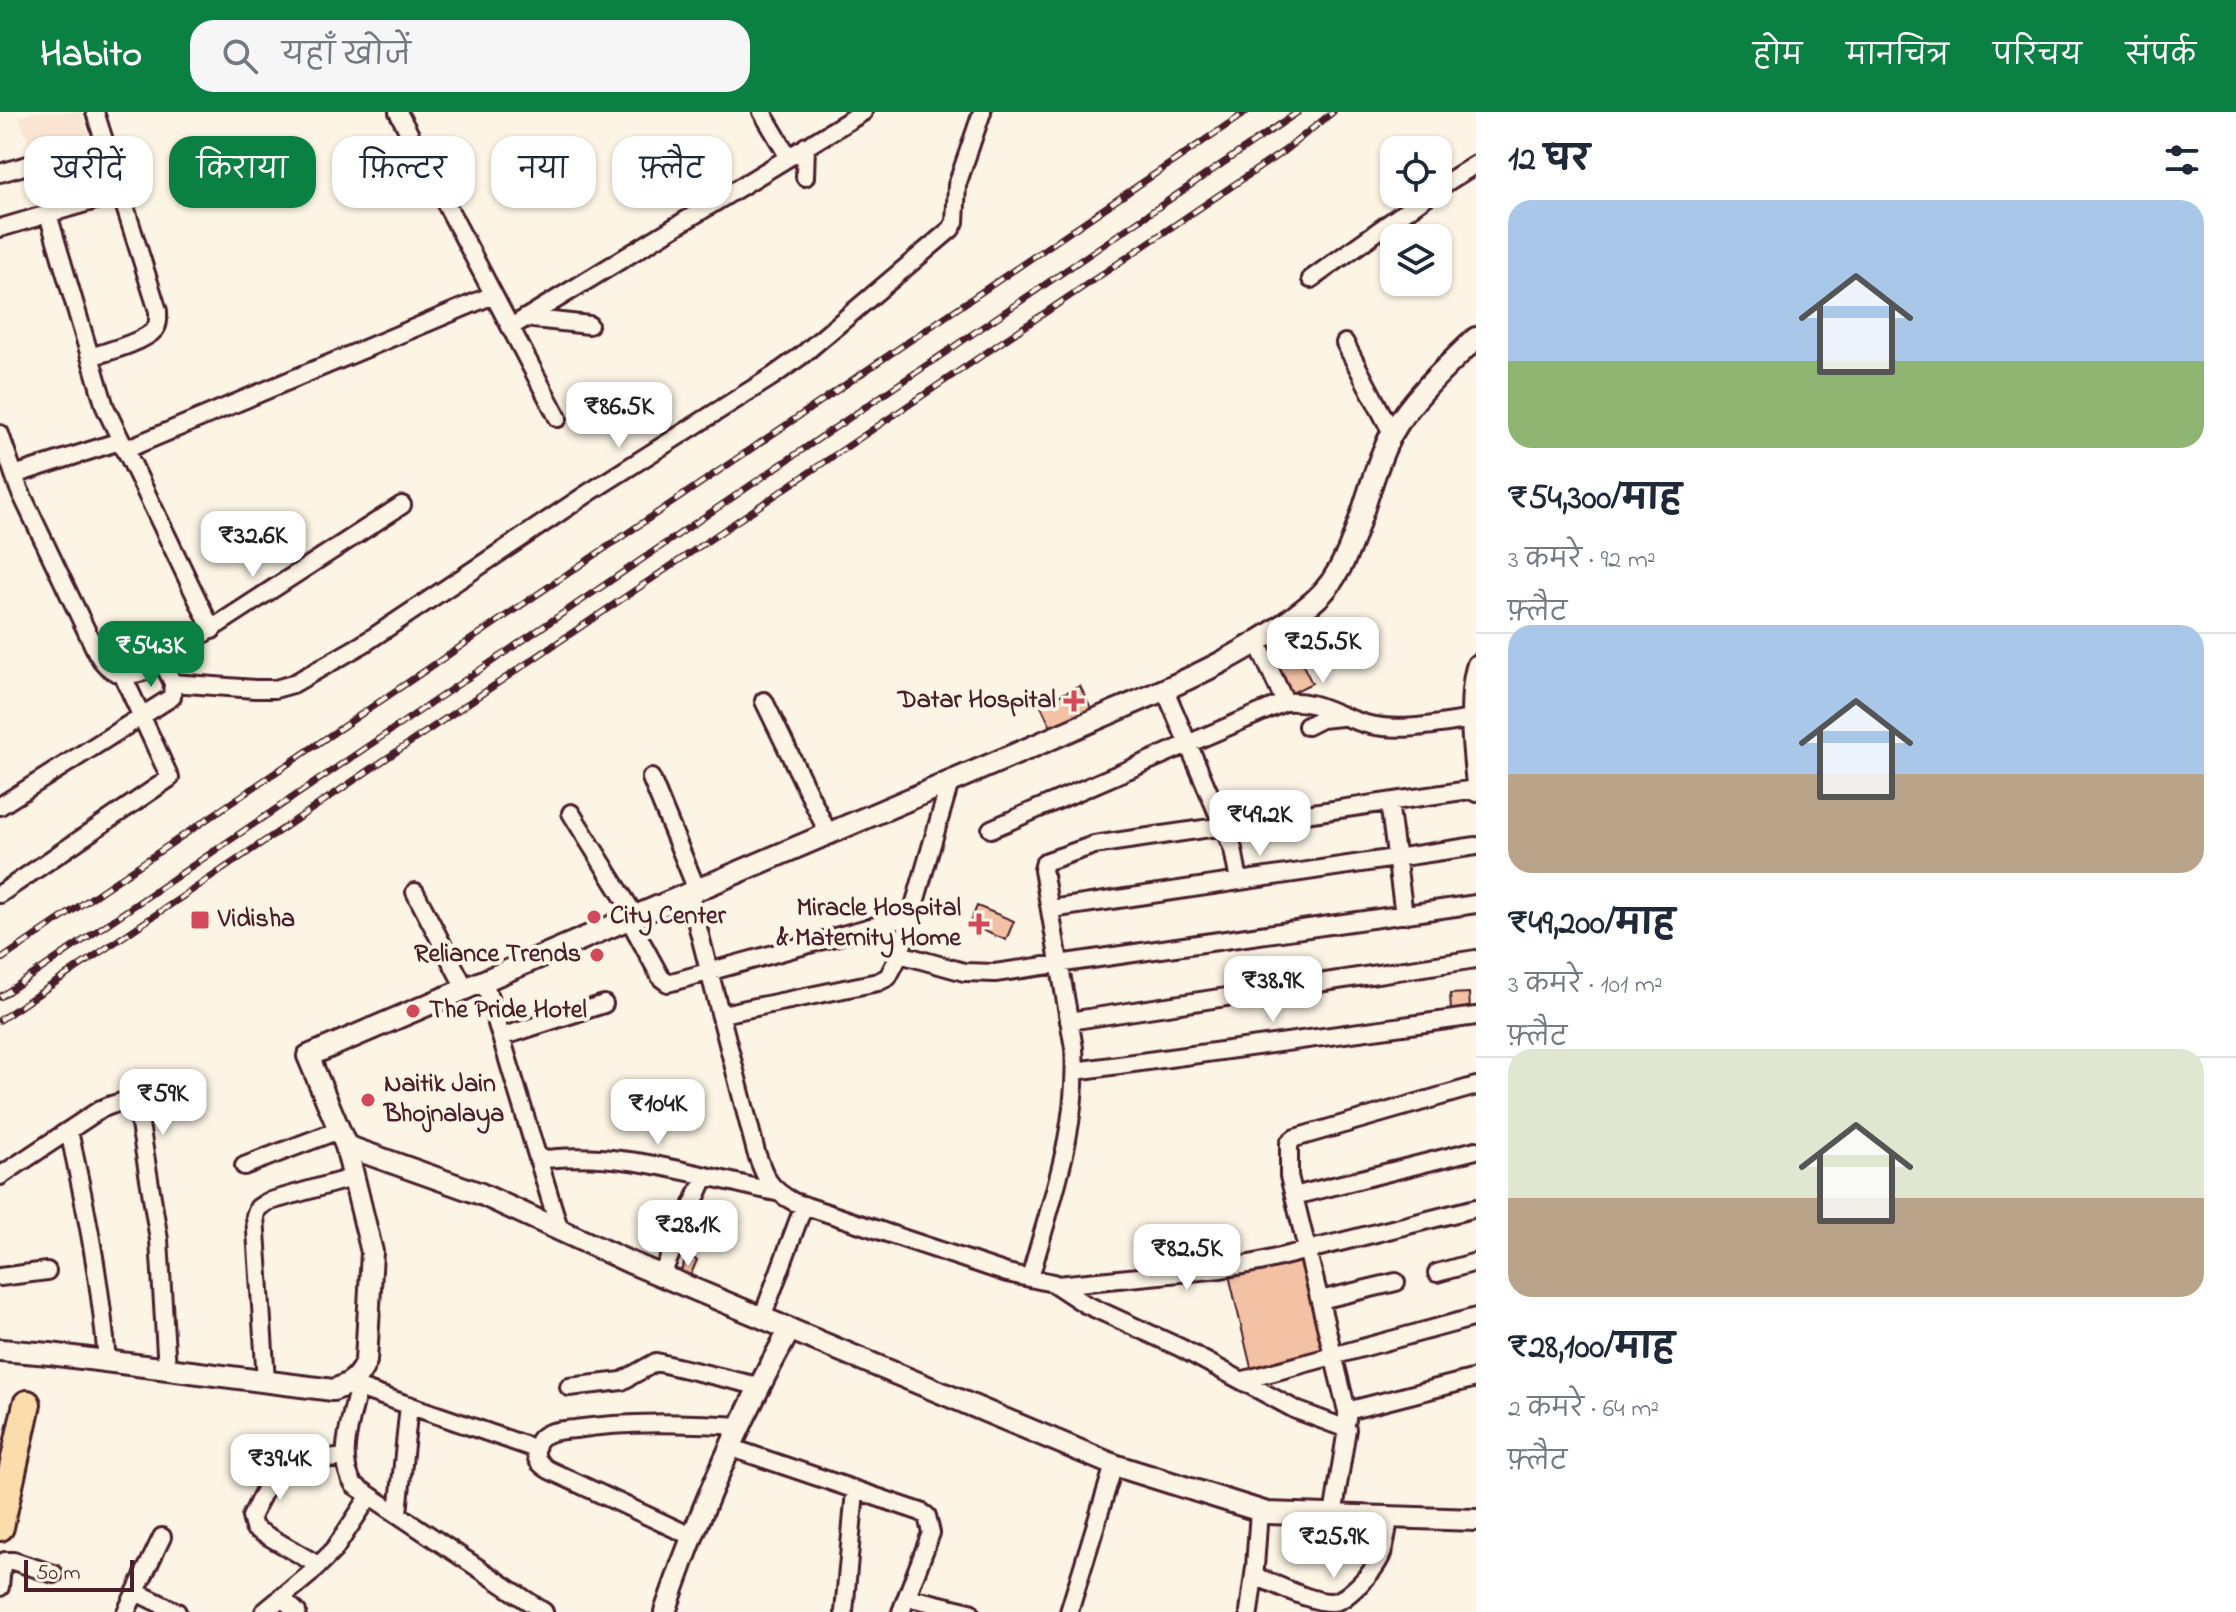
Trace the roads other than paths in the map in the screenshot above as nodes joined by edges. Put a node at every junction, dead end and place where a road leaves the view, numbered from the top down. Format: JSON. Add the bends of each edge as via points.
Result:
{"nodes":[{"id":1,"x":95,"y":112,"type":"edge"},
{"id":2,"x":398,"y":112,"type":"edge"},
{"id":3,"x":762,"y":112,"type":"edge"},
{"id":4,"x":863,"y":112,"type":"edge"},
{"id":5,"x":982,"y":112,"type":"edge"},
{"id":6,"x":102,"y":136,"type":"edge"},
{"id":7,"x":806,"y":146,"type":"junction"},
{"id":8,"x":788,"y":156,"type":"junction"},
{"id":9,"x":1476,"y":164,"type":"edge"},
{"id":10,"x":24,"y":166,"type":"edge"},
{"id":11,"x":0,"y":173,"type":"edge"},
{"id":12,"x":805,"y":177,"type":"dead end"},
{"id":13,"x":1452,"y":179,"type":"edge"},
{"id":14,"x":69,"y":208,"type":"edge"},
{"id":15,"x":125,"y":208,"type":"edge"},
{"id":16,"x":1410,"y":208,"type":"edge"},
{"id":17,"x":48,"y":214,"type":"junction"},
{"id":18,"x":0,"y":228,"type":"edge"},
{"id":19,"x":1311,"y":279,"type":"dead end"},
{"id":20,"x":493,"y":295,"type":"junction"},
{"id":21,"x":518,"y":322,"type":"junction"},
{"id":22,"x":589,"y":325,"type":"dead end"},
{"id":23,"x":1476,"y":338,"type":"edge"},
{"id":24,"x":1345,"y":343,"type":"dead end"},
{"id":25,"x":90,"y":357,"type":"junction"},
{"id":26,"x":558,"y":418,"type":"dead end"},
{"id":27,"x":1392,"y":433,"type":"junction"},
{"id":28,"x":0,"y":434,"type":"edge"},
{"id":29,"x":122,"y":446,"type":"junction"},
{"id":30,"x":8,"y":471,"type":"edge"},
{"id":31,"x":402,"y":505,"type":"dead end"},
{"id":32,"x":212,"y":630,"type":"junction"},
{"id":33,"x":1257,"y":642,"type":"junction"},
{"id":34,"x":162,"y":661,"type":"junction"},
{"id":35,"x":1476,"y":664,"type":"edge"},
{"id":36,"x":123,"y":676,"type":"junction"},
{"id":37,"x":173,"y":683,"type":"junction"},
{"id":38,"x":1165,"y":690,"type":"junction"},
{"id":39,"x":764,"y":701,"type":"dead end"},
{"id":40,"x":1285,"y":702,"type":"junction"},
{"id":41,"x":1341,"y":717,"type":"junction"},
{"id":42,"x":142,"y":718,"type":"junction"},
{"id":43,"x":1472,"y":719,"type":"junction"},
{"id":44,"x":1307,"y":726,"type":"dead end"},
{"id":45,"x":1474,"y":741,"type":"edge"},
{"id":46,"x":1188,"y":744,"type":"junction"},
{"id":47,"x":651,"y":778,"type":"dead end"},
{"id":48,"x":950,"y":782,"type":"junction"},
{"id":49,"x":1476,"y":791,"type":"edge"},
{"id":50,"x":1389,"y":802,"type":"junction"},
{"id":51,"x":0,"y":806,"type":"edge"},
{"id":52,"x":571,"y":813,"type":"dead end"},
{"id":53,"x":1224,"y":825,"type":"junction"},
{"id":54,"x":991,"y":829,"type":"dead end"},
{"id":55,"x":828,"y":833,"type":"junction"},
{"id":56,"x":1476,"y":846,"type":"edge"},
{"id":57,"x":1397,"y":858,"type":"junction"},
{"id":58,"x":1239,"y":881,"type":"junction"},
{"id":59,"x":415,"y":892,"type":"dead end"},
{"id":60,"x":693,"y":892,"type":"junction"},
{"id":61,"x":0,"y":894,"type":"edge"},
{"id":62,"x":1476,"y":904,"type":"edge"},
{"id":63,"x":1051,"y":909,"type":"junction"},
{"id":64,"x":1404,"y":915,"type":"junction"},
{"id":65,"x":911,"y":916,"type":"junction"},
{"id":66,"x":632,"y":918,"type":"junction"},
{"id":67,"x":900,"y":954,"type":"junction"},
{"id":68,"x":1476,"y":959,"type":"edge"},
{"id":69,"x":1058,"y":964,"type":"junction"},
{"id":70,"x":710,"y":970,"type":"junction"},
{"id":71,"x":474,"y":984,"type":"junction"},
{"id":72,"x":604,"y":1004,"type":"dead end"},
{"id":73,"x":722,"y":1014,"type":"junction"},
{"id":74,"x":1476,"y":1016,"type":"edge"},
{"id":75,"x":1069,"y":1021,"type":"junction"},
{"id":76,"x":501,"y":1037,"type":"junction"},
{"id":77,"x":1075,"y":1071,"type":"junction"},
{"id":78,"x":1476,"y":1086,"type":"edge"},
{"id":79,"x":69,"y":1131,"type":"junction"},
{"id":80,"x":342,"y":1138,"type":"junction"},
{"id":81,"x":1476,"y":1150,"type":"edge"},
{"id":82,"x":538,"y":1160,"type":"junction"},
{"id":83,"x":244,"y":1166,"type":"dead end"},
{"id":84,"x":0,"y":1176,"type":"edge"},
{"id":85,"x":355,"y":1177,"type":"junction"},
{"id":86,"x":705,"y":1177,"type":"junction"},
{"id":87,"x":776,"y":1192,"type":"junction"},
{"id":88,"x":1294,"y":1196,"type":"junction"},
{"id":89,"x":804,"y":1205,"type":"junction"},
{"id":90,"x":1476,"y":1208,"type":"edge"},
{"id":91,"x":560,"y":1231,"type":"junction"},
{"id":92,"x":1307,"y":1249,"type":"junction"},
{"id":93,"x":1476,"y":1262,"type":"edge"},
{"id":94,"x":47,"y":1271,"type":"dead end"},
{"id":95,"x":1437,"y":1273,"type":"dead end"},
{"id":96,"x":661,"y":1276,"type":"junction"},
{"id":97,"x":0,"y":1277,"type":"edge"},
{"id":98,"x":1030,"y":1278,"type":"junction"},
{"id":99,"x":1396,"y":1282,"type":"dead end"},
{"id":100,"x":1057,"y":1285,"type":"junction"},
{"id":101,"x":1320,"y":1300,"type":"junction"},
{"id":102,"x":1476,"y":1317,"type":"edge"},
{"id":103,"x":762,"y":1318,"type":"junction"},
{"id":104,"x":789,"y":1331,"type":"junction"},
{"id":105,"x":0,"y":1350,"type":"edge"},
{"id":106,"x":1333,"y":1354,"type":"junction"},
{"id":107,"x":107,"y":1362,"type":"junction"},
{"id":108,"x":167,"y":1369,"type":"junction"},
{"id":109,"x":1476,"y":1378,"type":"edge"},
{"id":110,"x":1244,"y":1380,"type":"junction"},
{"id":111,"x":266,"y":1381,"type":"junction"},
{"id":112,"x":354,"y":1386,"type":"junction"},
{"id":113,"x":758,"y":1386,"type":"junction"},
{"id":114,"x":569,"y":1387,"type":"dead end"},
{"id":115,"x":27,"y":1404,"type":"dead end"},
{"id":116,"x":409,"y":1405,"type":"junction"},
{"id":117,"x":1347,"y":1411,"type":"junction"},
{"id":118,"x":739,"y":1426,"type":"junction"},
{"id":119,"x":1347,"y":1429,"type":"junction"},
{"id":120,"x":729,"y":1447,"type":"junction"},
{"id":121,"x":536,"y":1449,"type":"junction"},
{"id":122,"x":8,"y":1454,"type":"edge"},
{"id":123,"x":345,"y":1457,"type":"junction"},
{"id":124,"x":1114,"y":1465,"type":"junction"},
{"id":125,"x":855,"y":1491,"type":"junction"},
{"id":126,"x":369,"y":1497,"type":"junction"},
{"id":127,"x":1259,"y":1511,"type":"junction"},
{"id":128,"x":398,"y":1513,"type":"junction"},
{"id":129,"x":1333,"y":1516,"type":"junction"},
{"id":130,"x":1389,"y":1518,"type":"junction"},
{"id":131,"x":1476,"y":1520,"type":"edge"},
{"id":132,"x":0,"y":1527,"type":"edge"},
{"id":133,"x":162,"y":1537,"type":"dead end"},
{"id":134,"x":693,"y":1537,"type":"junction"},
{"id":135,"x":318,"y":1565,"type":"junction"},
{"id":136,"x":54,"y":1574,"type":"dead end"},
{"id":137,"x":1254,"y":1576,"type":"junction"},
{"id":138,"x":0,"y":1587,"type":"edge"},
{"id":139,"x":136,"y":1592,"type":"junction"},
{"id":140,"x":281,"y":1597,"type":"junction"},
{"id":141,"x":904,"y":1604,"type":"edge"},
{"id":142,"x":1325,"y":1606,"type":"edge"},
{"id":143,"x":126,"y":1612,"type":"edge"},
{"id":144,"x":177,"y":1612,"type":"edge"},
{"id":145,"x":264,"y":1612,"type":"edge"},
{"id":146,"x":297,"y":1612,"type":"edge"},
{"id":147,"x":544,"y":1612,"type":"edge"},
{"id":148,"x":665,"y":1612,"type":"edge"},
{"id":149,"x":844,"y":1612,"type":"edge"},
{"id":150,"x":970,"y":1612,"type":"edge"},
{"id":151,"x":1069,"y":1612,"type":"edge"},
{"id":152,"x":1249,"y":1612,"type":"edge"}],
"edges":[{"from":1,"to":6,"type":"street"},
{"from":2,"to":20,"type":"street"},
{"from":3,"to":8,"type":"street"},
{"from":4,"to":7,"type":"street"},
{"from":5,"to":37,"type":"street","via":[[957,185],[951,229],[801,356],[363,644],[293,684],[265,689]]},
{"from":7,"to":8,"type":"street"},
{"from":7,"to":12,"type":"street"},
{"from":8,"to":21,"type":"street"},
{"from":9,"to":13,"type":"street"},
{"from":10,"to":11,"type":"street"},
{"from":14,"to":17,"type":"street"},
{"from":15,"to":25,"type":"street","via":[[158,322],[144,338]]},
{"from":16,"to":19,"type":"street"},
{"from":17,"to":18,"type":"street"},
{"from":17,"to":25,"type":"street"},
{"from":20,"to":21,"type":"street"},
{"from":20,"to":29,"type":"street"},
{"from":21,"to":22,"type":"street"},
{"from":21,"to":26,"type":"street"},
{"from":23,"to":27,"type":"street"},
{"from":24,"to":27,"type":"street"},
{"from":25,"to":29,"type":"street"},
{"from":27,"to":33,"type":"street","via":[[1335,577],[1317,599]]},
{"from":28,"to":30,"type":"street"},
{"from":29,"to":30,"type":"street"},
{"from":29,"to":32,"type":"street"},
{"from":30,"to":36,"type":"street","via":[[104,666]]},
{"from":31,"to":32,"type":"street"},
{"from":32,"to":34,"type":"street"},
{"from":33,"to":38,"type":"street"},
{"from":33,"to":40,"type":"street"},
{"from":34,"to":36,"type":"street"},
{"from":34,"to":37,"type":"street"},
{"from":35,"to":43,"type":"street"},
{"from":36,"to":42,"type":"street"},
{"from":37,"to":42,"type":"street","via":[[172,697]]},
{"from":38,"to":46,"type":"street"},
{"from":38,"to":48,"type":"street"},
{"from":39,"to":55,"type":"street"},
{"from":40,"to":41,"type":"street","via":[[1303,700]]},
{"from":40,"to":46,"type":"street"},
{"from":41,"to":43,"type":"street","via":[[1397,728]]},
{"from":41,"to":44,"type":"street"},
{"from":42,"to":51,"type":"street"},
{"from":42,"to":61,"type":"street","via":[[170,778]]},
{"from":43,"to":45,"type":"street"},
{"from":45,"to":49,"type":"street"},
{"from":46,"to":53,"type":"street"},
{"from":46,"to":54,"type":"street"},
{"from":47,"to":60,"type":"street"},
{"from":48,"to":55,"type":"street"},
{"from":48,"to":65,"type":"street"},
{"from":49,"to":50,"type":"street"},
{"from":50,"to":53,"type":"street"},
{"from":50,"to":57,"type":"street"},
{"from":52,"to":66,"type":"street"},
{"from":53,"to":58,"type":"street"},
{"from":53,"to":63,"type":"street","via":[[1094,845],[1054,857],[1043,870]]},
{"from":55,"to":60,"type":"street"},
{"from":56,"to":57,"type":"street"},
{"from":57,"to":58,"type":"street"},
{"from":57,"to":64,"type":"street"},
{"from":58,"to":63,"type":"street"},
{"from":59,"to":71,"type":"street"},
{"from":60,"to":66,"type":"street"},
{"from":60,"to":70,"type":"street"},
{"from":62,"to":64,"type":"street"},
{"from":63,"to":69,"type":"street"},
{"from":64,"to":69,"type":"street"},
{"from":65,"to":67,"type":"street"},
{"from":65,"to":70,"type":"street"},
{"from":66,"to":70,"type":"street","via":[[668,983]]},
{"from":66,"to":71,"type":"street"},
{"from":67,"to":69,"type":"street","via":[[964,972]]},
{"from":67,"to":73,"type":"street","via":[[888,977],[878,982]]},
{"from":68,"to":75,"type":"street"},
{"from":69,"to":75,"type":"street"},
{"from":70,"to":73,"type":"street"},
{"from":71,"to":76,"type":"street"},
{"from":71,"to":80,"type":"street","via":[[308,1056]]},
{"from":72,"to":76,"type":"street"},
{"from":73,"to":87,"type":"street","via":[[756,1152]]},
{"from":74,"to":77,"type":"street"},
{"from":75,"to":77,"type":"street"},
{"from":76,"to":82,"type":"street"},
{"from":77,"to":98,"type":"street","via":[[1071,1129]]},
{"from":78,"to":88,"type":"street","via":[[1295,1138],[1287,1153]]},
{"from":79,"to":84,"type":"street"},
{"from":79,"to":107,"type":"street","via":[[96,1254]]},
{"from":79,"to":108,"type":"street","via":[[116,1102],[133,1104],[138,1112],[159,1240]]},
{"from":80,"to":83,"type":"street"},
{"from":80,"to":85,"type":"street"},
{"from":80,"to":91,"type":"street"},
{"from":81,"to":88,"type":"street"},
{"from":82,"to":86,"type":"street","via":[[576,1156]]},
{"from":82,"to":91,"type":"street"},
{"from":85,"to":111,"type":"street","via":[[258,1208]]},
{"from":85,"to":112,"type":"street","via":[[372,1252],[366,1361]]},
{"from":86,"to":87,"type":"street"},
{"from":86,"to":96,"type":"street"},
{"from":87,"to":89,"type":"street"},
{"from":88,"to":92,"type":"street"},
{"from":89,"to":98,"type":"street"},
{"from":89,"to":103,"type":"street"},
{"from":90,"to":92,"type":"street"},
{"from":91,"to":96,"type":"street"},
{"from":92,"to":100,"type":"street","via":[[1221,1269]]},
{"from":92,"to":101,"type":"street"},
{"from":93,"to":95,"type":"street"},
{"from":94,"to":97,"type":"street"},
{"from":96,"to":103,"type":"street"},
{"from":98,"to":100,"type":"street"},
{"from":99,"to":101,"type":"street"},
{"from":100,"to":110,"type":"street","via":[[1085,1304]]},
{"from":101,"to":106,"type":"street"},
{"from":102,"to":106,"type":"street"},
{"from":103,"to":104,"type":"street"},
{"from":104,"to":113,"type":"street"},
{"from":104,"to":124,"type":"street"},
{"from":105,"to":107,"type":"street"},
{"from":106,"to":110,"type":"street"},
{"from":106,"to":117,"type":"street"},
{"from":107,"to":108,"type":"street"},
{"from":108,"to":111,"type":"street"},
{"from":109,"to":117,"type":"street"},
{"from":110,"to":119,"type":"street","via":[[1296,1410]]},
{"from":111,"to":112,"type":"street","via":[[333,1390]]},
{"from":112,"to":116,"type":"street"},
{"from":112,"to":123,"type":"street"},
{"from":113,"to":114,"type":"street","via":[[656,1362],[622,1381]]},
{"from":113,"to":118,"type":"street"},
{"from":115,"to":122,"type":"main road"},
{"from":116,"to":121,"type":"street"},
{"from":116,"to":128,"type":"street"},
{"from":117,"to":119,"type":"street"},
{"from":118,"to":120,"type":"street"},
{"from":118,"to":121,"type":"street","via":[[600,1425],[545,1434]]},
{"from":119,"to":129,"type":"street"},
{"from":120,"to":125,"type":"street"},
{"from":120,"to":134,"type":"street"},
{"from":121,"to":134,"type":"street","via":[[540,1465]]},
{"from":122,"to":132,"type":"main road"},
{"from":123,"to":126,"type":"street","via":[[345,1472]]},
{"from":123,"to":135,"type":"street","via":[[279,1465],[251,1517],[254,1528]]},
{"from":124,"to":127,"type":"street"},
{"from":124,"to":151,"type":"street"},
{"from":125,"to":141,"type":"street","via":[[927,1516],[931,1533]]},
{"from":125,"to":149,"type":"street"},
{"from":126,"to":128,"type":"street"},
{"from":126,"to":135,"type":"street"},
{"from":127,"to":129,"type":"street"},
{"from":127,"to":137,"type":"street"},
{"from":128,"to":147,"type":"street"},
{"from":129,"to":130,"type":"street"},
{"from":130,"to":131,"type":"street"},
{"from":130,"to":142,"type":"street","via":[[1378,1567],[1347,1596]]},
{"from":133,"to":139,"type":"street"},
{"from":134,"to":148,"type":"street"},
{"from":135,"to":140,"type":"street"},
{"from":136,"to":138,"type":"street","via":[[5,1561]]},
{"from":137,"to":142,"type":"street"},
{"from":137,"to":152,"type":"street"},
{"from":139,"to":143,"type":"street"},
{"from":139,"to":144,"type":"street"},
{"from":140,"to":145,"type":"street"},
{"from":140,"to":146,"type":"street"},
{"from":141,"to":150,"type":"street"}]}
